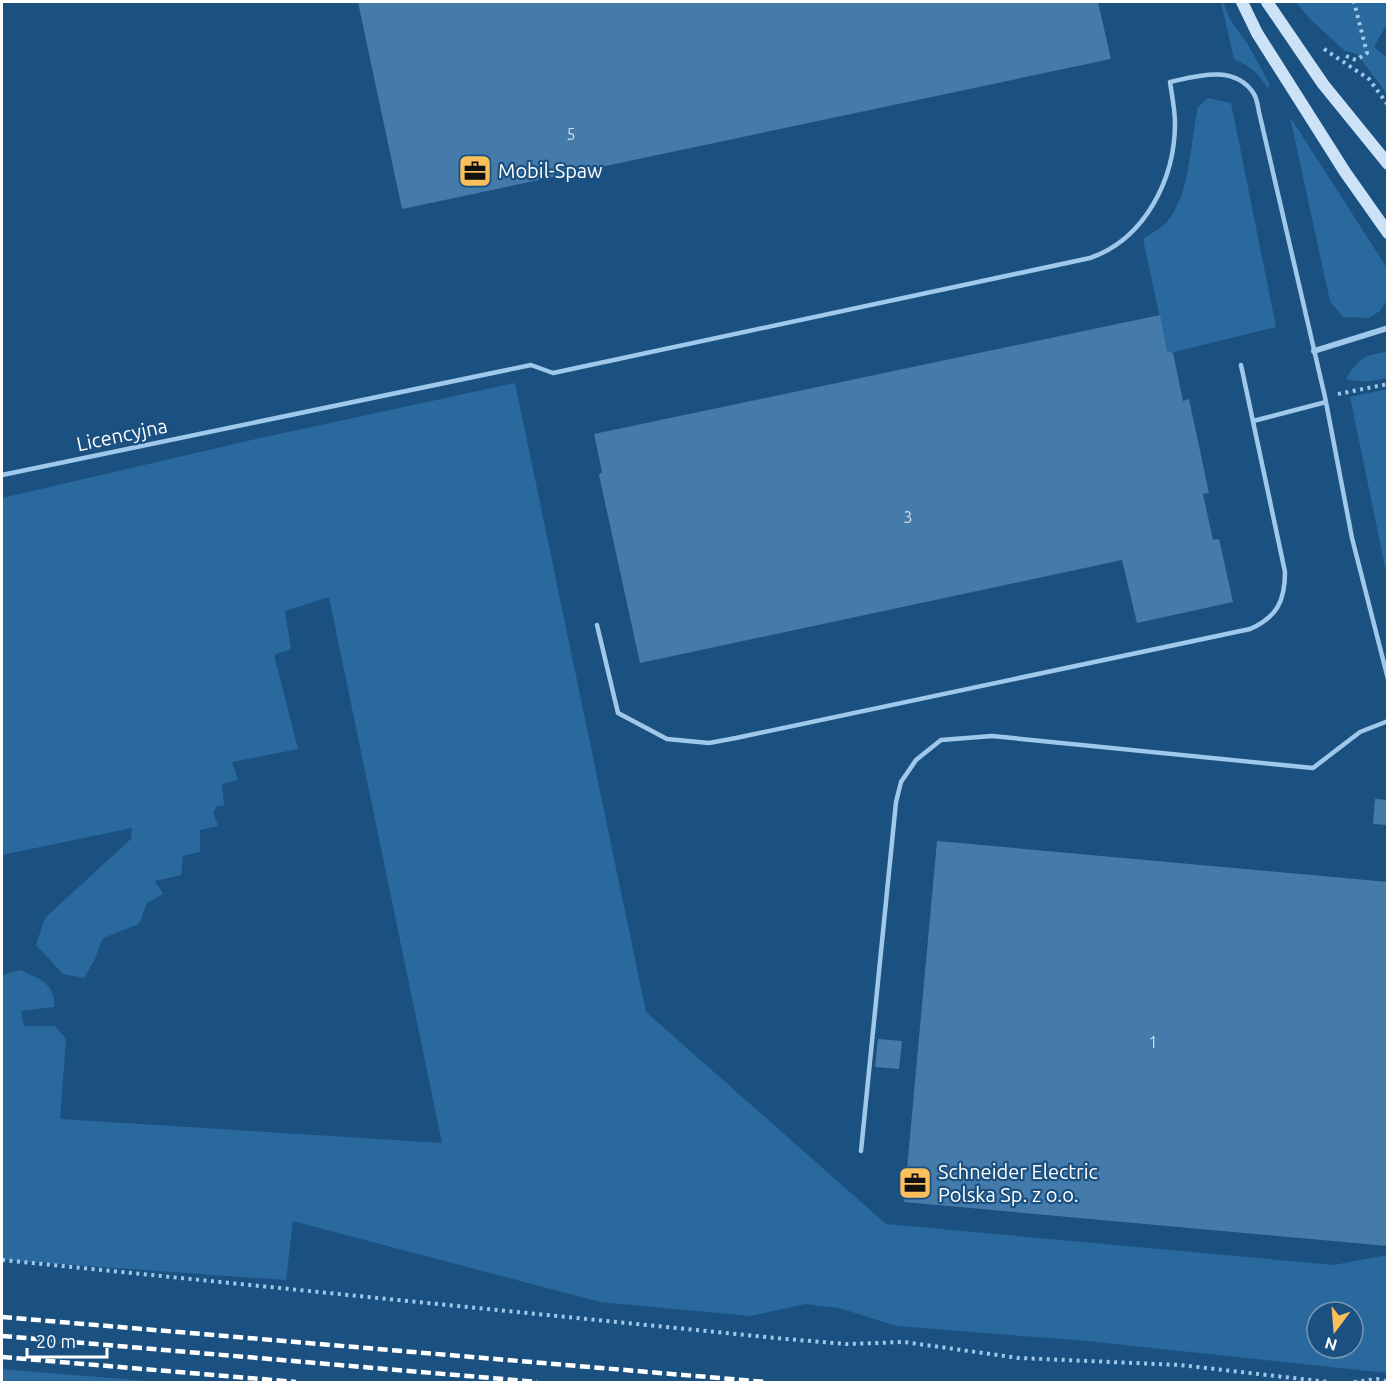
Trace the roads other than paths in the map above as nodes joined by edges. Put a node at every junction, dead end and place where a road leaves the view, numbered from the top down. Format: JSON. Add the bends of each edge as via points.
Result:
{"nodes":[{"id":1,"x":1242,"y":2,"type":"edge"},
{"id":2,"x":1267,"y":2,"type":"edge"},
{"id":3,"x":1388,"y":164,"type":"edge"},
{"id":4,"x":1388,"y":233,"type":"edge"},
{"id":5,"x":1388,"y":328,"type":"edge"},
{"id":6,"x":1314,"y":351,"type":"junction"},
{"id":7,"x":1241,"y":365,"type":"dead end"},
{"id":8,"x":1325,"y":400,"type":"junction"},
{"id":9,"x":1253,"y":421,"type":"junction"},
{"id":10,"x":2,"y":475,"type":"edge"},
{"id":11,"x":597,"y":625,"type":"dead end"},
{"id":12,"x":1388,"y":679,"type":"edge"},
{"id":13,"x":1388,"y":721,"type":"edge"},
{"id":14,"x":861,"y":1151,"type":"dead end"}],
"edges":[{"from":1,"to":4,"type":"street","via":[[1257,33]]},
{"from":2,"to":3,"type":"street","via":[[1323,84]]},
{"from":5,"to":6,"type":"street"},
{"from":6,"to":8,"type":"lane"},
{"from":6,"to":10,"type":"lane","name":"Licencyjna","via":[[1254,95],[1243,82],[1215,74],[1170,82],[1175,123],[1170,170],[1142,222],[1107,252],[553,373],[531,365]]},
{"from":7,"to":9,"type":"lane"},
{"from":8,"to":9,"type":"lane"},
{"from":8,"to":12,"type":"lane","via":[[1352,538]]},
{"from":9,"to":11,"type":"lane","via":[[1285,572],[1285,589],[1279,606],[1266,622],[1250,629],[709,742],[667,739],[618,713]]},
{"from":13,"to":14,"type":"lane","via":[[1360,732],[1313,768],[992,736],[941,740],[932,746],[901,782],[896,802]]}]}
